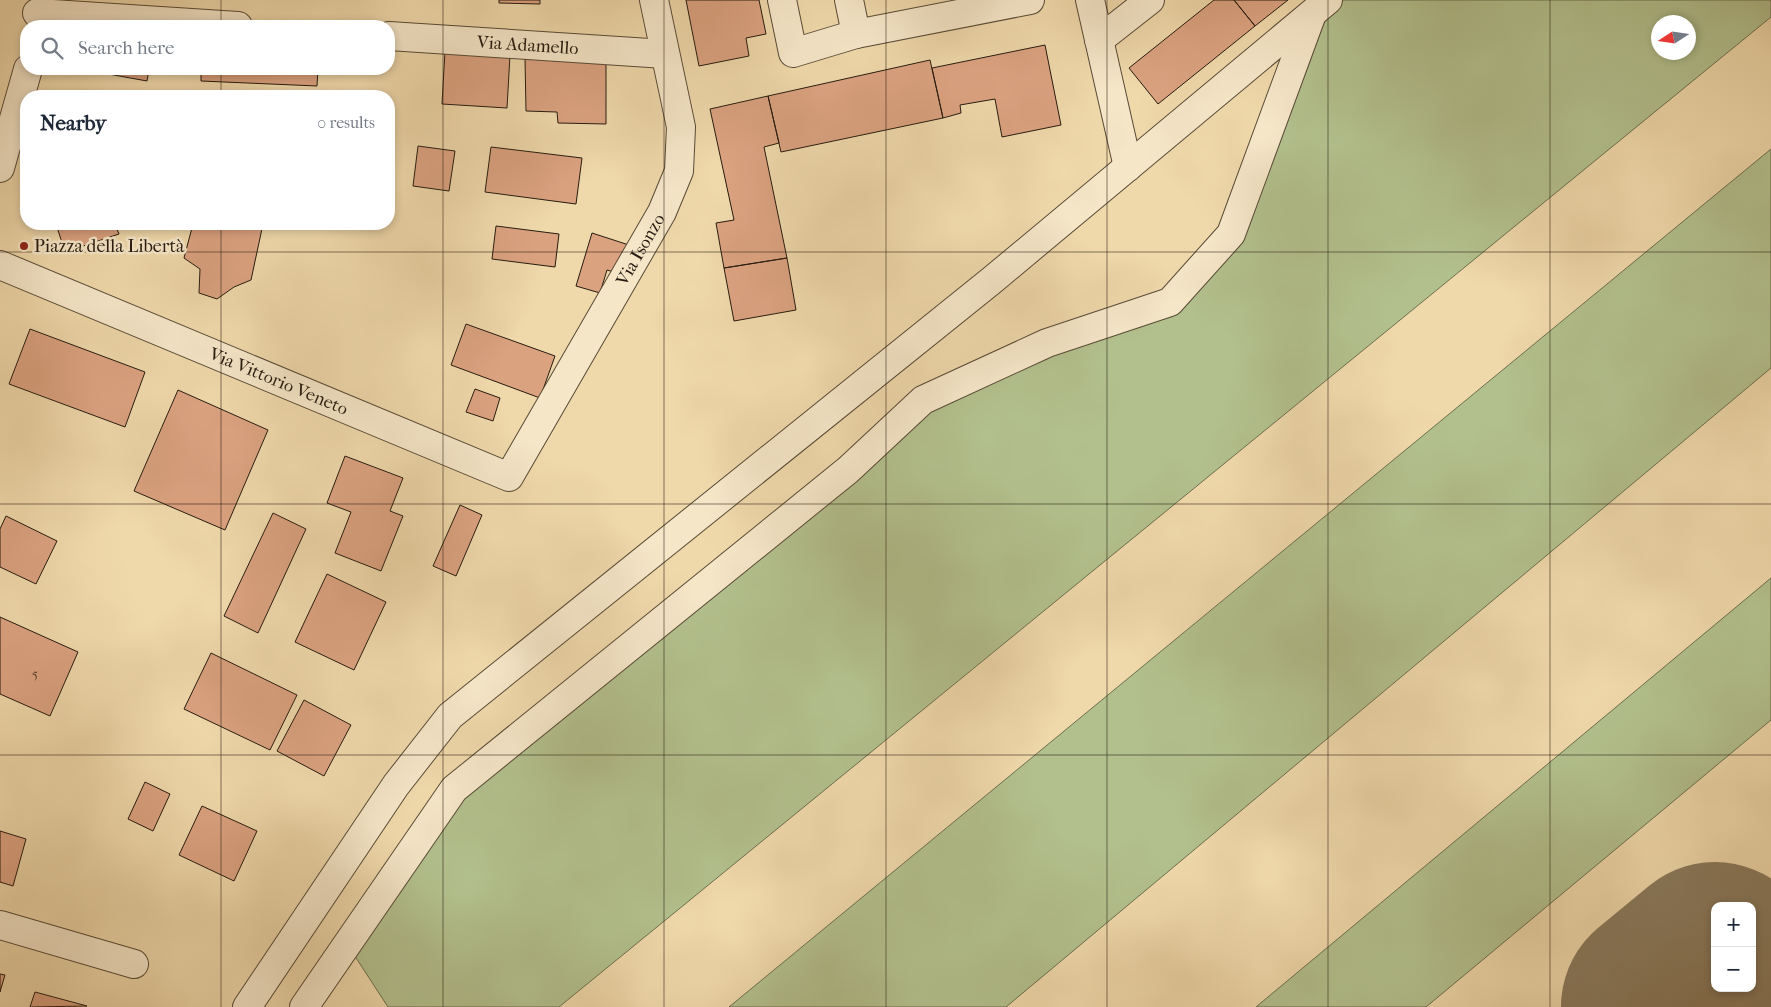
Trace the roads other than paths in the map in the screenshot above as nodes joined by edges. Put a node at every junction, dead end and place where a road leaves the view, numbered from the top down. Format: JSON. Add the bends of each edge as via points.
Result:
{"nodes":[{"id":1,"x":654,"y":0,"type":"edge"},
{"id":2,"x":782,"y":0,"type":"edge"},
{"id":3,"x":849,"y":0,"type":"edge"},
{"id":4,"x":1030,"y":0,"type":"edge"},
{"id":5,"x":1090,"y":0,"type":"edge"},
{"id":6,"x":1150,"y":0,"type":"edge"},
{"id":7,"x":1320,"y":7,"type":"edge"},
{"id":8,"x":37,"y":13,"type":"edge"},
{"id":9,"x":145,"y":20,"type":"edge"},
{"id":10,"x":856,"y":34,"type":"junction"},
{"id":11,"x":395,"y":36,"type":"edge"},
{"id":12,"x":1099,"y":40,"type":"junction"},
{"id":13,"x":665,"y":54,"type":"junction"},
{"id":14,"x":26,"y":75,"type":"edge"},
{"id":15,"x":22,"y":90,"type":"edge"},
{"id":16,"x":20,"y":97,"type":"edge"},
{"id":17,"x":1128,"y":167,"type":"junction"},
{"id":18,"x":0,"y":168,"type":"edge"},
{"id":19,"x":0,"y":265,"type":"edge"},
{"id":20,"x":509,"y":477,"type":"joint"},
{"id":21,"x":0,"y":925,"type":"edge"},
{"id":22,"x":134,"y":964,"type":"dead end"},
{"id":23,"x":247,"y":1007,"type":"edge"},
{"id":24,"x":304,"y":1007,"type":"edge"}],
"edges":[{"from":1,"to":13,"type":"street","name":"Via Isonzo"},
{"from":2,"to":10,"type":"street","via":[[793,53]]},
{"from":3,"to":10,"type":"street"},
{"from":4,"to":10,"type":"street"},
{"from":5,"to":12,"type":"street"},
{"from":6,"to":12,"type":"street"},
{"from":7,"to":17,"type":"street"},
{"from":7,"to":24,"type":"street","via":[[1231,234],[1170,302],[1047,343],[923,400],[848,470],[454,789]]},
{"from":8,"to":9,"type":"street"},
{"from":11,"to":13,"type":"street","name":"Via Adamello"},
{"from":12,"to":17,"type":"street"},
{"from":13,"to":20,"type":"street","name":"Via Isonzo","via":[[681,127],[679,171],[662,212]]},
{"from":14,"to":15,"type":"street"},
{"from":16,"to":18,"type":"street"},
{"from":17,"to":23,"type":"street","via":[[450,716],[396,785]]},
{"from":19,"to":20,"type":"street","name":"Via Vittorio Veneto"},
{"from":21,"to":22,"type":"street"}]}
